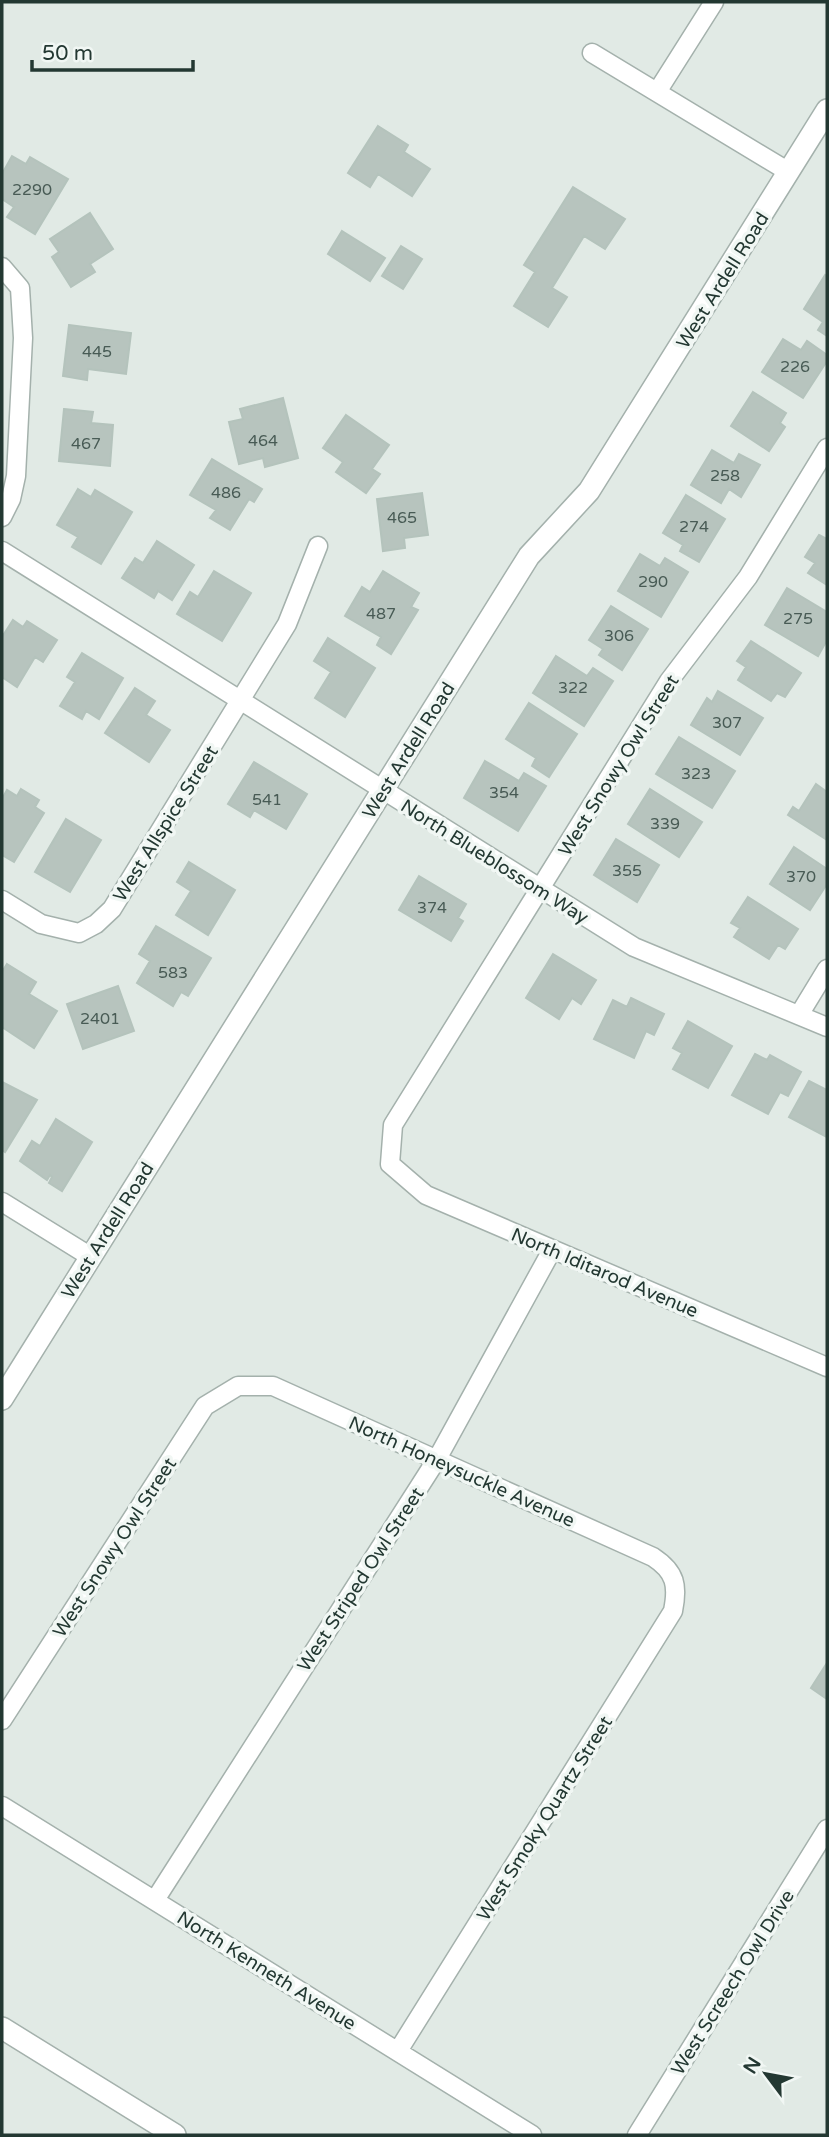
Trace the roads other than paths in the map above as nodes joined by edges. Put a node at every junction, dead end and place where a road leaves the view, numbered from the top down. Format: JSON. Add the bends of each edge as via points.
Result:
{"nodes":[{"id":1,"x":715,"y":2,"type":"edge"},
{"id":2,"x":593,"y":53,"type":"dead end"},
{"id":3,"x":657,"y":92,"type":"junction"},
{"id":4,"x":827,"y":110,"type":"edge"},
{"id":5,"x":789,"y":172,"type":"junction"},
{"id":6,"x":2,"y":267,"type":"edge"},
{"id":7,"x":827,"y":448,"type":"edge"},
{"id":8,"x":2,"y":517,"type":"edge"},
{"id":9,"x":318,"y":546,"type":"dead end"},
{"id":10,"x":2,"y":551,"type":"edge"},
{"id":11,"x":239,"y":702,"type":"junction"},
{"id":12,"x":382,"y":791,"type":"junction"},
{"id":13,"x":541,"y":888,"type":"junction"},
{"id":14,"x":2,"y":900,"type":"edge"},
{"id":15,"x":827,"y":969,"type":"edge"},
{"id":16,"x":799,"y":1014,"type":"junction"},
{"id":17,"x":827,"y":1027,"type":"edge"},
{"id":18,"x":390,"y":1164,"type":"joint"},
{"id":19,"x":2,"y":1202,"type":"edge"},
{"id":20,"x":552,"y":1250,"type":"junction"},
{"id":21,"x":90,"y":1257,"type":"junction"},
{"id":22,"x":827,"y":1367,"type":"edge"},
{"id":23,"x":238,"y":1386,"type":"joint"},
{"id":24,"x":2,"y":1399,"type":"edge"},
{"id":25,"x":437,"y":1459,"type":"junction"},
{"id":26,"x":675,"y":1579,"type":"joint"},
{"id":27,"x":2,"y":1720,"type":"edge"},
{"id":28,"x":2,"y":1806,"type":"edge"},
{"id":29,"x":827,"y":1829,"type":"edge"},
{"id":30,"x":155,"y":1900,"type":"junction"},
{"id":31,"x":2,"y":2028,"type":"edge"},
{"id":32,"x":398,"y":2051,"type":"junction"},
{"id":33,"x":175,"y":2135,"type":"edge"},
{"id":34,"x":532,"y":2135,"type":"edge"},
{"id":35,"x":637,"y":2135,"type":"edge"}],
"edges":[{"from":1,"to":3,"type":"street"},
{"from":2,"to":3,"type":"street"},
{"from":3,"to":5,"type":"street"},
{"from":4,"to":5,"type":"street","name":"West Ardell Road"},
{"from":5,"to":12,"type":"street","name":"West Ardell Road","via":[[589,491],[529,556]]},
{"from":6,"to":8,"type":"street","via":[[20,288],[23,338],[16,476]]},
{"from":7,"to":13,"type":"street","name":"West Snowy Owl Street","via":[[748,577],[670,681]]},
{"from":9,"to":11,"type":"street","name":"West Allspice Street","via":[[287,624]]},
{"from":10,"to":11,"type":"street","name":"North Blueblossom Way"},
{"from":11,"to":12,"type":"street","name":"North Blueblossom Way"},
{"from":11,"to":14,"type":"street","name":"West Allspice Street","via":[[112,909],[96,924],[79,933],[41,924]]},
{"from":12,"to":13,"type":"street","name":"North Blueblossom Way"},
{"from":12,"to":21,"type":"street","name":"West Ardell Road"},
{"from":13,"to":16,"type":"street","name":"North Blueblossom Way","via":[[634,947]]},
{"from":13,"to":18,"type":"street","name":"West Snowy Owl Street","via":[[393,1125]]},
{"from":15,"to":16,"type":"street"},
{"from":16,"to":17,"type":"street","name":"North Blueblossom Way"},
{"from":18,"to":20,"type":"street","name":"North Iditarod Avenue","via":[[426,1195]]},
{"from":19,"to":21,"type":"street"},
{"from":20,"to":22,"type":"street","name":"North Iditarod Avenue"},
{"from":20,"to":25,"type":"street","name":"West Striped Owl Street"},
{"from":21,"to":24,"type":"street","name":"West Ardell Road"},
{"from":23,"to":25,"type":"street","name":"North Honeysuckle Avenue","via":[[273,1386]]},
{"from":23,"to":27,"type":"street","name":"West Snowy Owl Street","via":[[205,1406]]},
{"from":25,"to":26,"type":"street","name":"North Honeysuckle Avenue","via":[[653,1558],[668,1567]]},
{"from":25,"to":30,"type":"street","name":"West Striped Owl Street"},
{"from":26,"to":32,"type":"street","name":"West Smoky Quartz Street","via":[[673,1611]]},
{"from":28,"to":30,"type":"street","name":"North Kenneth Avenue"},
{"from":29,"to":35,"type":"street","name":"West Screech Owl Drive"},
{"from":30,"to":32,"type":"street","name":"North Kenneth Avenue"},
{"from":31,"to":33,"type":"street"},
{"from":32,"to":34,"type":"street","name":"North Kenneth Avenue"}]}
